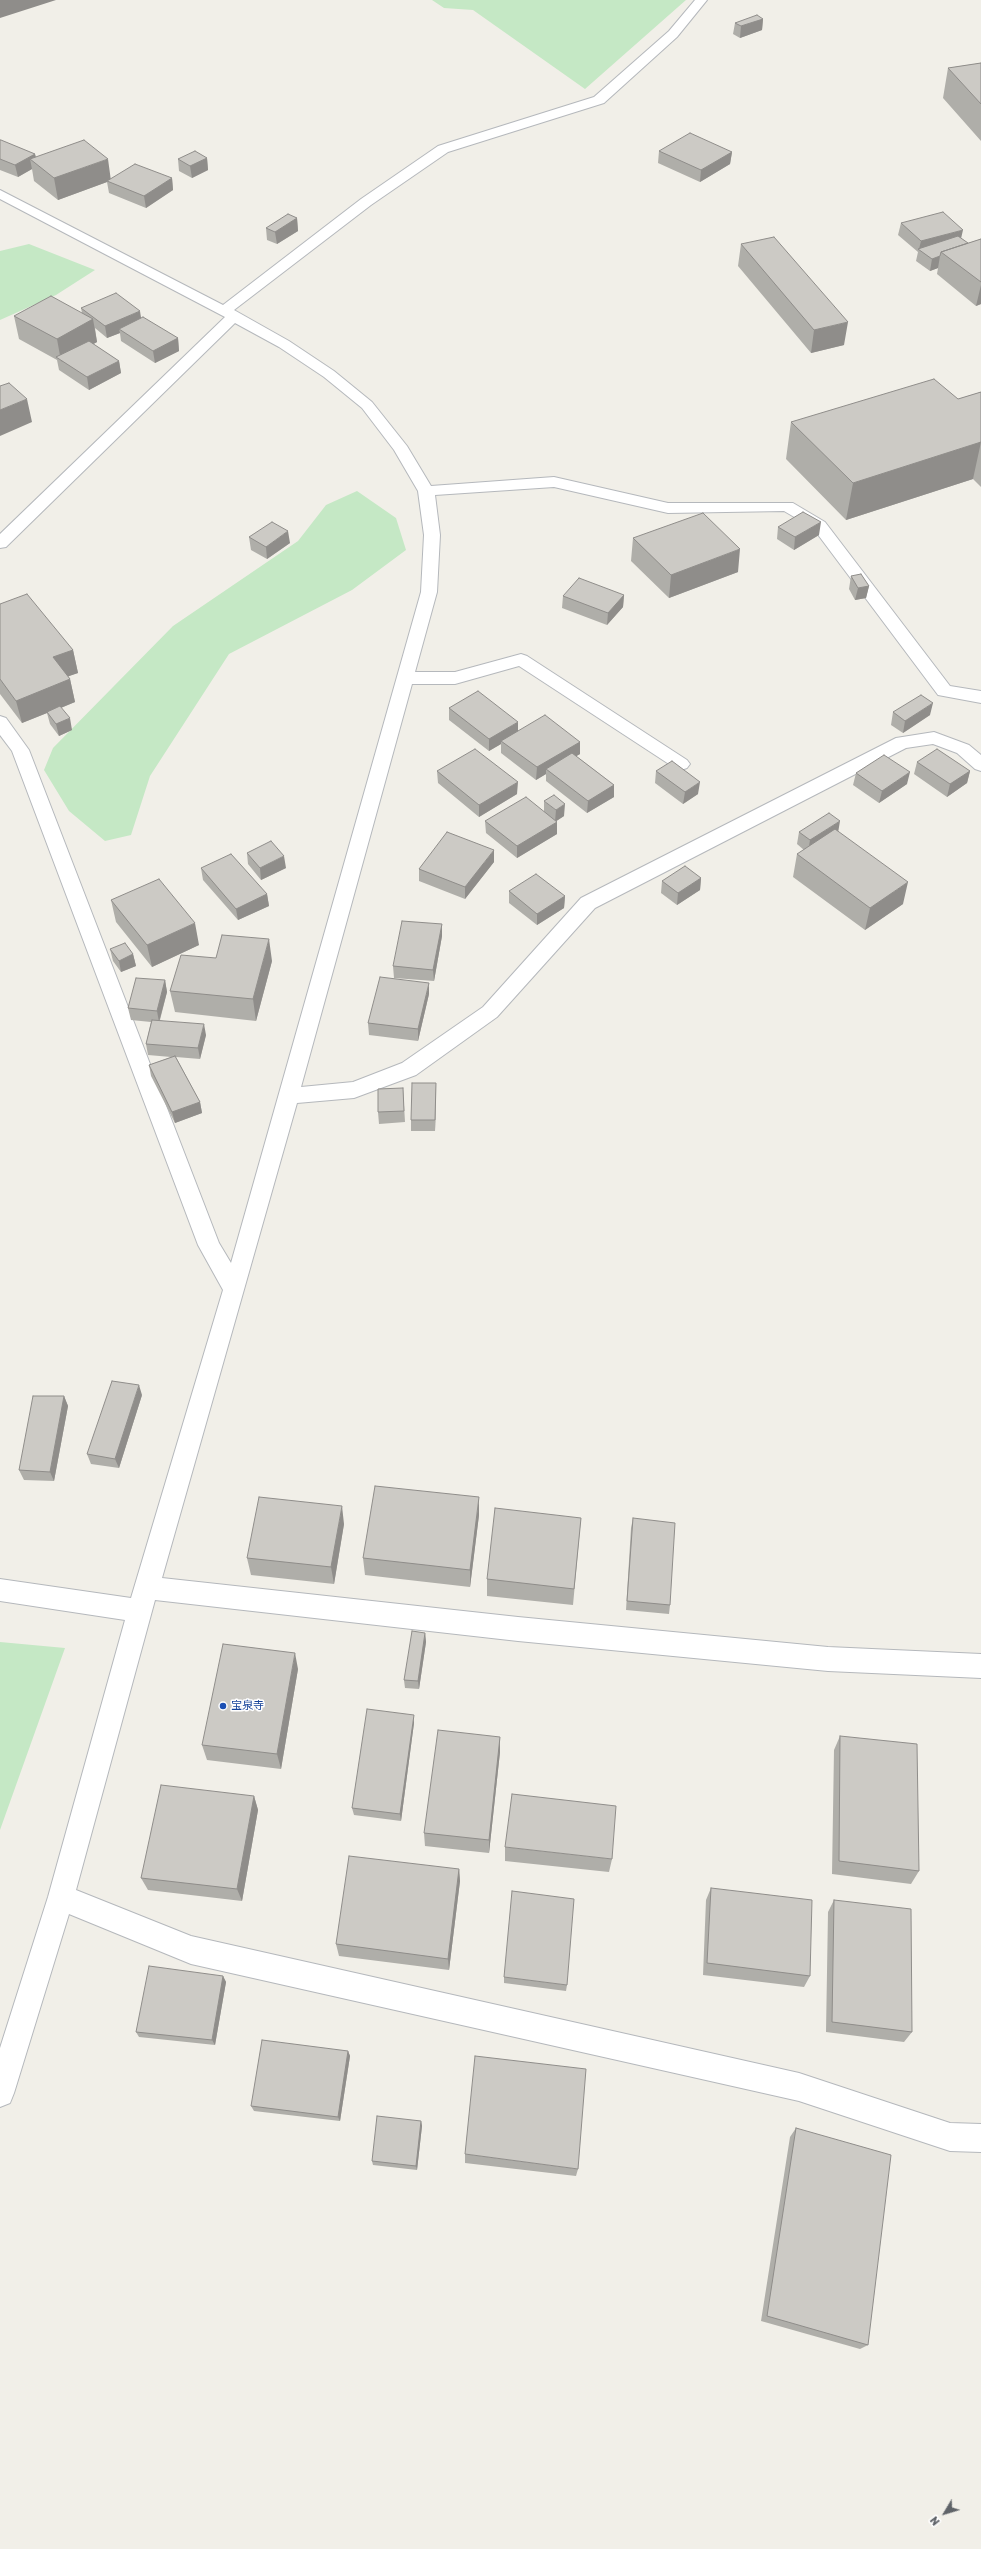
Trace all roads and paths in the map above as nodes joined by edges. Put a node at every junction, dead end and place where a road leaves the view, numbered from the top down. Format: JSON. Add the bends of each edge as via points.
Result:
{"nodes":[{"id":1,"x":701,"y":0,"type":"edge"},
{"id":2,"x":0,"y":194,"type":"edge"},
{"id":3,"x":229,"y":313,"type":"junction"},
{"id":4,"x":426,"y":491,"type":"junction"},
{"id":5,"x":0,"y":543,"type":"edge"},
{"id":6,"x":405,"y":678,"type":"junction"},
{"id":7,"x":981,"y":697,"type":"edge"},
{"id":8,"x":0,"y":722,"type":"edge"},
{"id":9,"x":681,"y":764,"type":"dead end"},
{"id":10,"x":981,"y":764,"type":"edge"},
{"id":11,"x":288,"y":1096,"type":"junction"},
{"id":12,"x":234,"y":1290,"type":"junction"},
{"id":13,"x":147,"y":1588,"type":"junction"},
{"id":14,"x":0,"y":1590,"type":"edge"},
{"id":15,"x":140,"y":1611,"type":"junction"},
{"id":16,"x":981,"y":1666,"type":"edge"},
{"id":17,"x":61,"y":1897,"type":"junction"},
{"id":18,"x":0,"y":2093,"type":"edge"},
{"id":19,"x":981,"y":2138,"type":"edge"}],
"edges":[{"from":1,"to":3,"type":"street","via":[[673,34],[599,100],[443,149],[366,202]]},
{"from":2,"to":3,"type":"street"},
{"from":3,"to":4,"type":"street","via":[[284,344],[329,374],[367,405],[401,449]]},
{"from":3,"to":5,"type":"street"},
{"from":4,"to":6,"type":"street","via":[[432,535],[429,592]]},
{"from":4,"to":7,"type":"street","via":[[554,482],[668,508],[787,506],[819,525],[944,691]]},
{"from":6,"to":9,"type":"street","via":[[455,678],[521,660]]},
{"from":6,"to":11,"type":"street"},
{"from":8,"to":12,"type":"street","via":[[20,750],[209,1245]]},
{"from":10,"to":11,"type":"street","via":[[963,749],[934,738],[902,742],[588,903],[490,1012],[409,1069],[354,1090]]},
{"from":11,"to":12,"type":"street"},
{"from":12,"to":13,"type":"street"},
{"from":13,"to":15,"type":"street"},
{"from":13,"to":16,"type":"street","via":[[518,1629],[821,1658]]},
{"from":14,"to":15,"type":"street"},
{"from":15,"to":17,"type":"street"},
{"from":17,"to":18,"type":"street"},
{"from":17,"to":19,"type":"street","via":[[191,1950],[799,2087],[950,2137]]}]}
